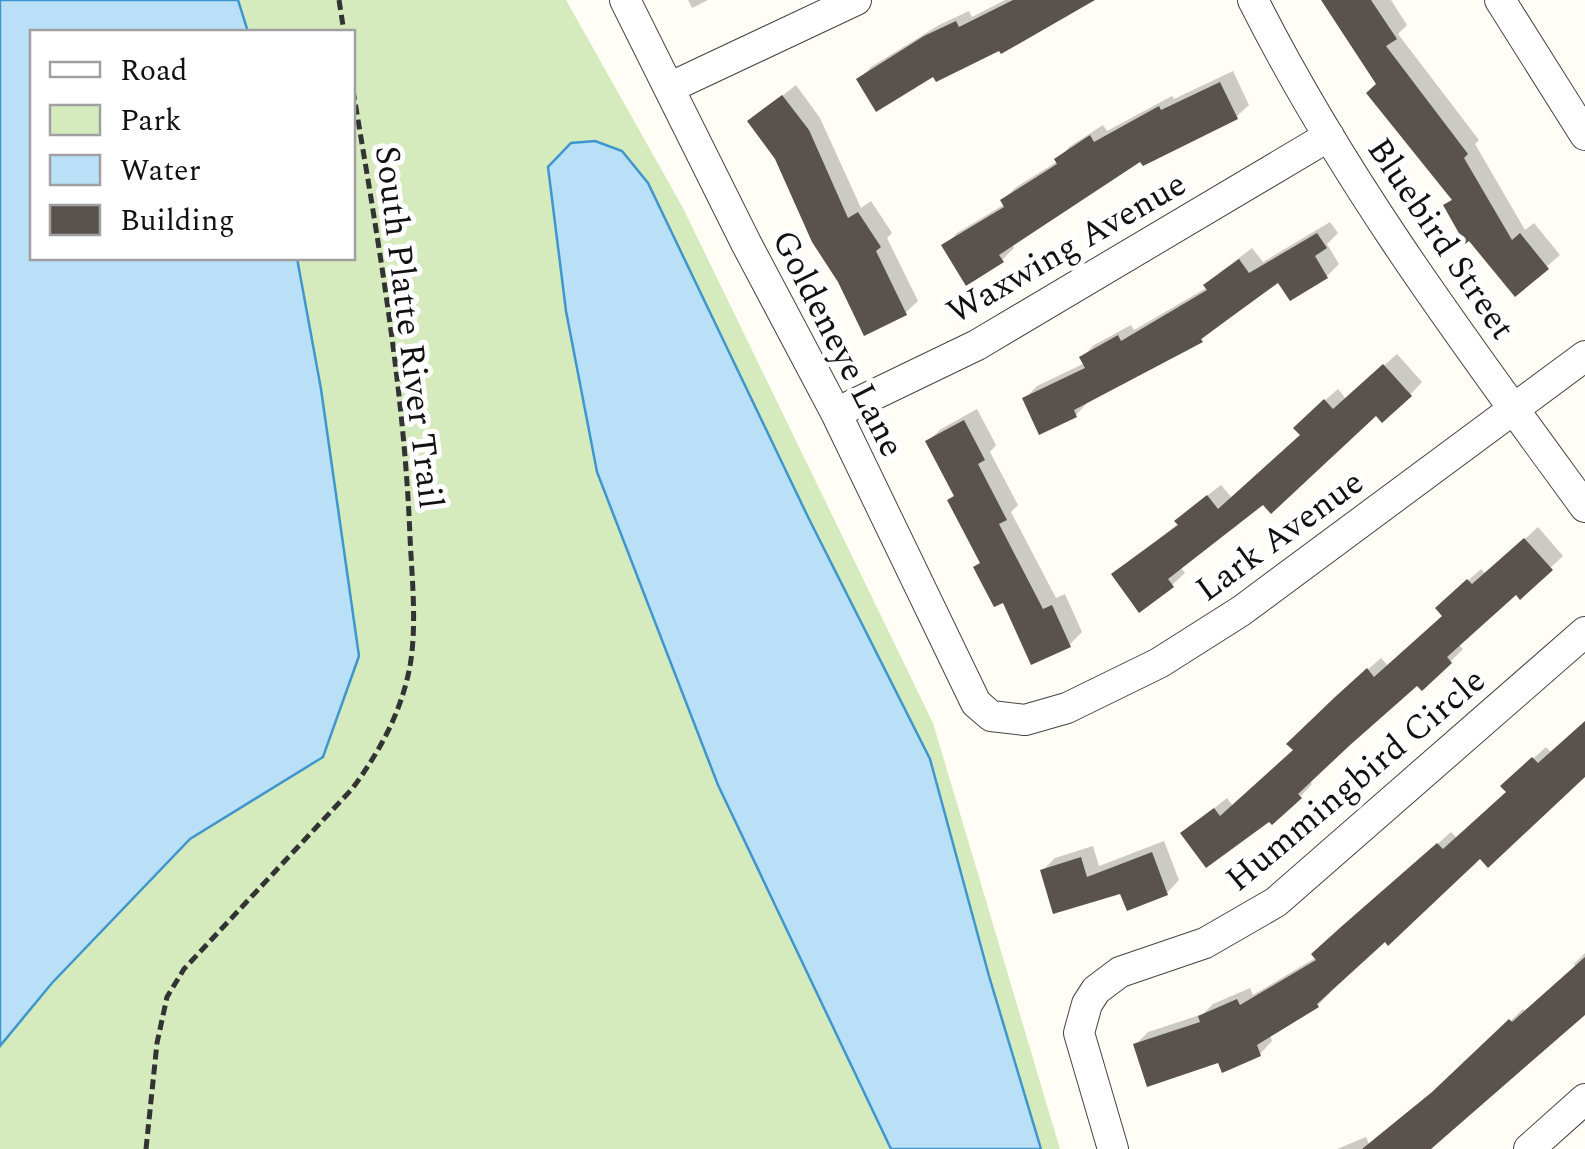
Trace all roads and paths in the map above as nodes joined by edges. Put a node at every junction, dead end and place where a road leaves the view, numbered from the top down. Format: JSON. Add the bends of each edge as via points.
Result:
{"nodes":[{"id":1,"x":339,"y":0,"type":"edge"},
{"id":2,"x":625,"y":0,"type":"edge"},
{"id":3,"x":856,"y":0,"type":"edge"},
{"id":4,"x":1253,"y":0,"type":"edge"},
{"id":5,"x":1500,"y":0,"type":"edge"},
{"id":6,"x":344,"y":30,"type":"edge"},
{"id":7,"x":671,"y":87,"type":"junction"},
{"id":8,"x":355,"y":102,"type":"edge"},
{"id":9,"x":1585,"y":135,"type":"edge"},
{"id":10,"x":1330,"y":136,"type":"junction"},
{"id":11,"x":1585,"y":356,"type":"edge"},
{"id":12,"x":1514,"y":410,"type":"junction"},
{"id":13,"x":836,"y":413,"type":"junction"},
{"id":14,"x":1585,"y":507,"type":"edge"},
{"id":15,"x":1585,"y":632,"type":"edge"},
{"id":16,"x":991,"y":716,"type":"joint"},
{"id":17,"x":1585,"y":1099,"type":"edge"},
{"id":18,"x":146,"y":1149,"type":"edge"},
{"id":19,"x":1112,"y":1149,"type":"edge"},
{"id":20,"x":1529,"y":1149,"type":"edge"}],
"edges":[{"from":1,"to":6,"type":"path"},
{"from":2,"to":7,"type":"street","name":"Goldeneye Lane"},
{"from":3,"to":7,"type":"street"},
{"from":4,"to":10,"type":"street","name":"Bluebird Street"},
{"from":5,"to":9,"type":"street"},
{"from":7,"to":13,"type":"street","name":"Goldeneye Lane"},
{"from":8,"to":18,"type":"path","name":"South Platte River Trail","via":[[407,455],[410,664],[376,758],[193,958],[167,997]]},
{"from":10,"to":12,"type":"street","name":"Bluebird Street"},
{"from":10,"to":13,"type":"street","name":"Waxwing Avenue","via":[[977,344]]},
{"from":11,"to":12,"type":"street","name":"Lark Avenue"},
{"from":12,"to":14,"type":"street","name":"Bluebird Street"},
{"from":12,"to":16,"type":"street","name":"Lark Avenue","via":[[1200,639],[1067,708],[1026,720]]},
{"from":13,"to":16,"type":"street","name":"Goldeneye Lane","via":[[976,703]]},
{"from":15,"to":19,"type":"street","name":"Hummingbird Circle","via":[[1276,902],[1205,943],[1120,972],[1096,990],[1080,1033]]},
{"from":17,"to":20,"type":"street"}]}
